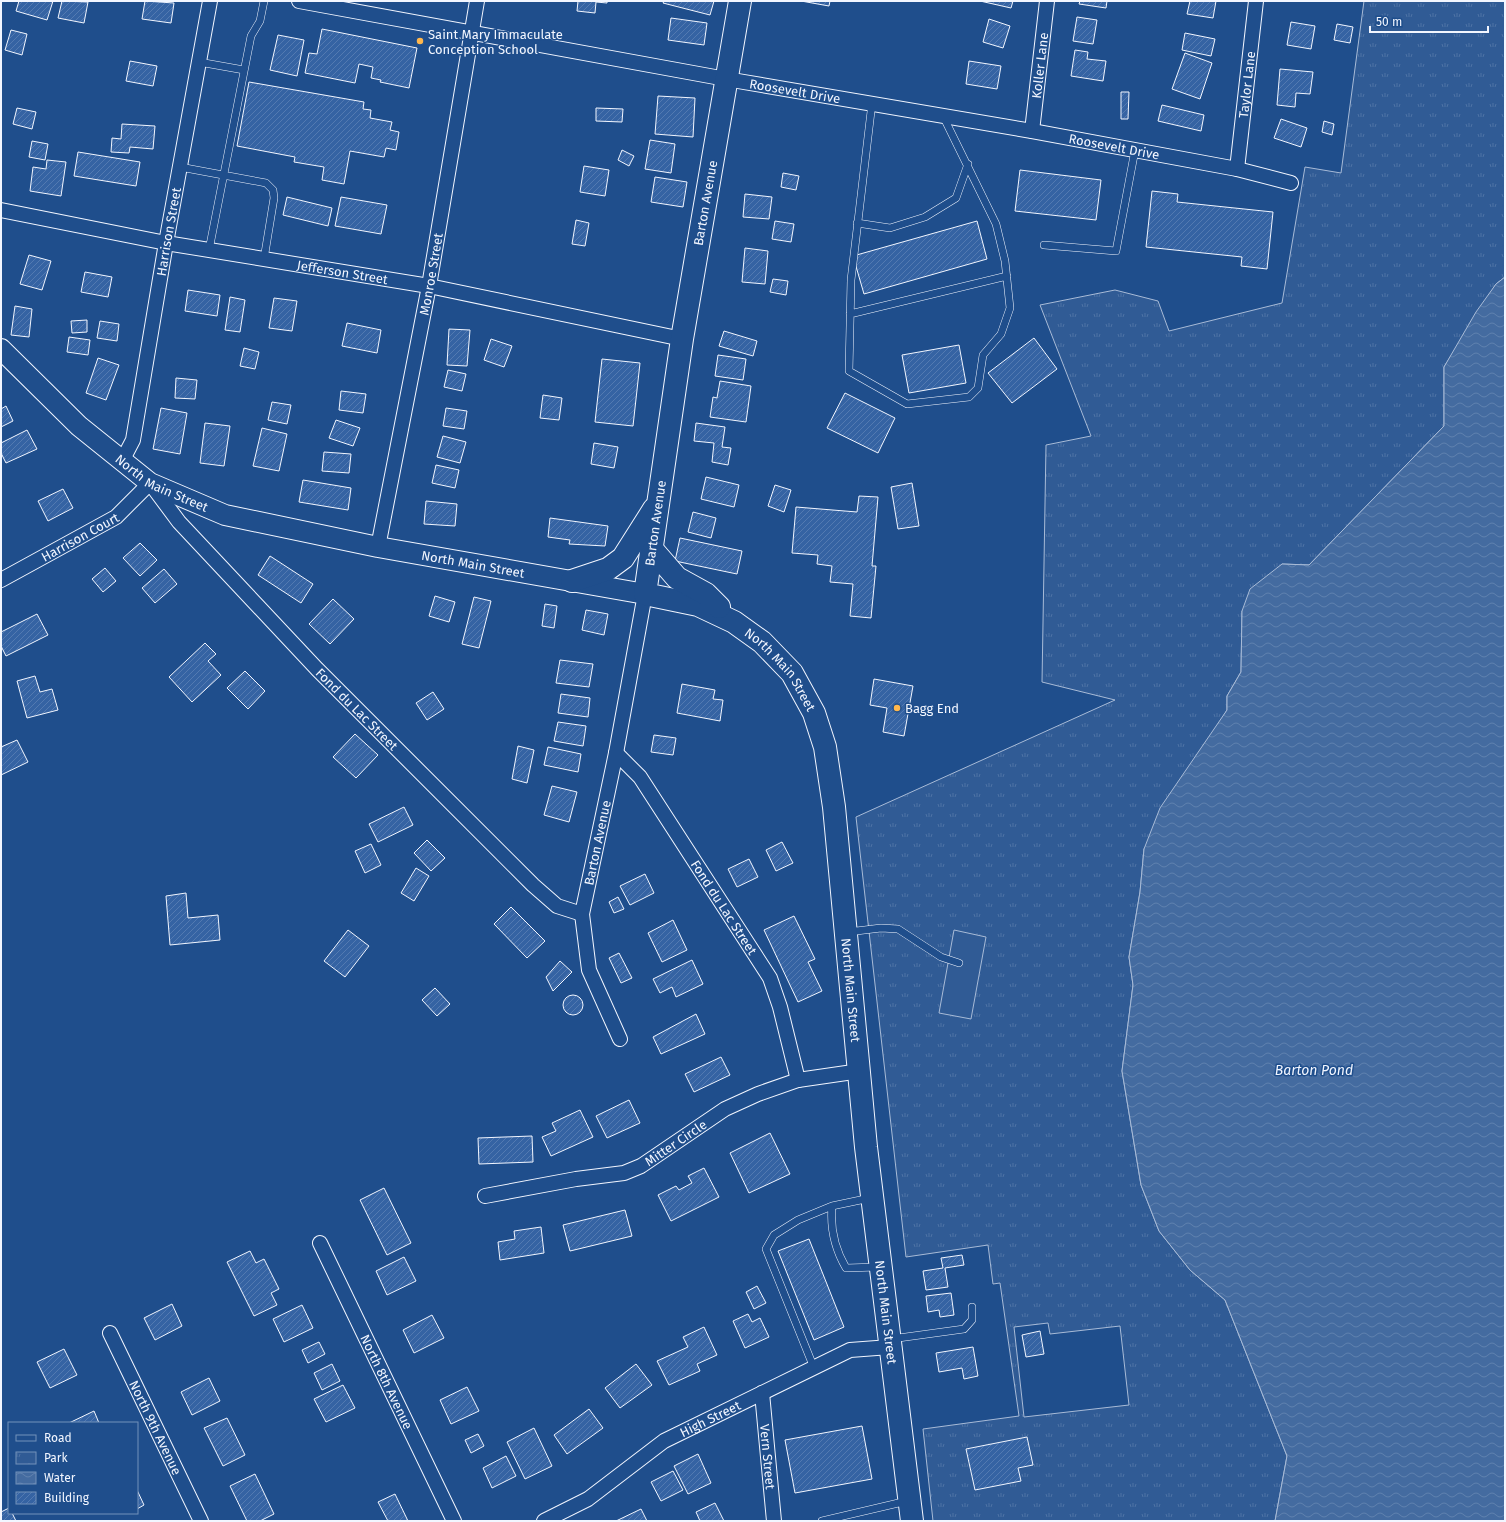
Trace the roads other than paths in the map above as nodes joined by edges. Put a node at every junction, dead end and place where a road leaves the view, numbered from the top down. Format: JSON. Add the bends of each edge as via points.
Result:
{"nodes":[{"id":1,"x":210,"y":1,"type":"edge"},
{"id":2,"x":264,"y":1,"type":"edge"},
{"id":3,"x":298,"y":1,"type":"edge"},
{"id":4,"x":477,"y":1,"type":"edge"},
{"id":5,"x":740,"y":1,"type":"edge"},
{"id":6,"x":1047,"y":1,"type":"edge"},
{"id":7,"x":1256,"y":1,"type":"edge"},
{"id":8,"x":472,"y":33,"type":"junction"},
{"id":9,"x":199,"y":62,"type":"junction"},
{"id":10,"x":244,"y":70,"type":"junction"},
{"id":11,"x":726,"y":79,"type":"junction"},
{"id":12,"x":872,"y":103,"type":"junction"},
{"id":13,"x":943,"y":116,"type":"junction"},
{"id":14,"x":1032,"y":131,"type":"junction"},
{"id":15,"x":1135,"y":150,"type":"junction"},
{"id":16,"x":968,"y":164,"type":"junction"},
{"id":17,"x":180,"y":167,"type":"junction"},
{"id":18,"x":1237,"y":169,"type":"junction"},
{"id":19,"x":224,"y":175,"type":"junction"},
{"id":20,"x":1292,"y":183,"type":"dead end"},
{"id":21,"x":1,"y":210,"type":"edge"},
{"id":22,"x":857,"y":222,"type":"junction"},
{"id":23,"x":166,"y":243,"type":"junction"},
{"id":24,"x":1044,"y":246,"type":"dead end"},
{"id":25,"x":209,"y":250,"type":"junction"},
{"id":26,"x":264,"y":259,"type":"junction"},
{"id":27,"x":1007,"y":276,"type":"junction"},
{"id":28,"x":429,"y":286,"type":"junction"},
{"id":29,"x":850,"y":314,"type":"junction"},
{"id":30,"x":682,"y":338,"type":"junction"},
{"id":31,"x":1,"y":349,"type":"edge"},
{"id":32,"x":122,"y":461,"type":"junction"},
{"id":33,"x":150,"y":483,"type":"junction"},
{"id":34,"x":658,"y":503,"type":"junction"},
{"id":35,"x":378,"y":547,"type":"junction"},
{"id":36,"x":652,"y":548,"type":"junction"},
{"id":37,"x":1,"y":580,"type":"edge"},
{"id":38,"x":572,"y":581,"type":"junction"},
{"id":39,"x":644,"y":594,"type":"junction"},
{"id":40,"x":734,"y":622,"type":"junction"},
{"id":41,"x":616,"y":753,"type":"junction"},
{"id":42,"x":582,"y":914,"type":"junction"},
{"id":43,"x":846,"y":932,"type":"junction"},
{"id":44,"x":959,"y":963,"type":"dead end"},
{"id":45,"x":620,"y":1039,"type":"dead end"},
{"id":46,"x":860,"y":1071,"type":"junction"},
{"id":47,"x":798,"y":1080,"type":"junction"},
{"id":48,"x":485,"y":1196,"type":"dead end"},
{"id":49,"x":872,"y":1198,"type":"junction"},
{"id":50,"x":832,"y":1206,"type":"junction"},
{"id":51,"x":320,"y":1243,"type":"dead end"},
{"id":52,"x":881,"y":1266,"type":"junction"},
{"id":53,"x":972,"y":1306,"type":"dead end"},
{"id":54,"x":110,"y":1333,"type":"dead end"},
{"id":55,"x":889,"y":1343,"type":"junction"},
{"id":56,"x":814,"y":1368,"type":"junction"},
{"id":57,"x":762,"y":1393,"type":"junction"},
{"id":58,"x":911,"y":1511,"type":"edge"},
{"id":59,"x":201,"y":1521,"type":"edge"},
{"id":60,"x":454,"y":1521,"type":"edge"},
{"id":61,"x":544,"y":1521,"type":"edge"},
{"id":62,"x":774,"y":1521,"type":"edge"},
{"id":63,"x":822,"y":1521,"type":"edge"}],
"edges":[{"from":1,"to":9,"type":"street","name":"Harrison Street"},
{"from":2,"to":10,"type":"lane","via":[[260,21],[251,36]]},
{"from":3,"to":8,"type":"street","name":"Roosevelt Drive"},
{"from":4,"to":8,"type":"street","name":"Monroe Street"},
{"from":5,"to":11,"type":"main road","name":"Barton Avenue"},
{"from":6,"to":14,"type":"street","name":"Koller Lane"},
{"from":7,"to":18,"type":"street","name":"Taylor Lane"},
{"from":8,"to":11,"type":"street","name":"Roosevelt Drive"},
{"from":8,"to":28,"type":"street","name":"Monroe Street"},
{"from":9,"to":10,"type":"lane"},
{"from":9,"to":17,"type":"street","name":"Harrison Street"},
{"from":10,"to":19,"type":"lane"},
{"from":11,"to":12,"type":"street","name":"Roosevelt Drive"},
{"from":11,"to":30,"type":"main road","name":"Barton Avenue"},
{"from":12,"to":13,"type":"street","name":"Roosevelt Drive"},
{"from":12,"to":22,"type":"lane"},
{"from":13,"to":14,"type":"street","name":"Roosevelt Drive"},
{"from":13,"to":16,"type":"lane"},
{"from":14,"to":15,"type":"street","name":"Roosevelt Drive"},
{"from":15,"to":18,"type":"street","name":"Roosevelt Drive"},
{"from":15,"to":24,"type":"lane","via":[[1116,251]]},
{"from":16,"to":22,"type":"lane","via":[[956,198],[925,217],[890,228]]},
{"from":16,"to":27,"type":"lane","via":[[996,224]]},
{"from":17,"to":19,"type":"lane"},
{"from":17,"to":23,"type":"street","name":"Harrison Street"},
{"from":18,"to":20,"type":"street","name":"Roosevelt Drive"},
{"from":19,"to":25,"type":"lane"},
{"from":19,"to":26,"type":"lane","via":[[266,183],[273,190],[274,198]]},
{"from":21,"to":23,"type":"street","name":"Jefferson Street"},
{"from":22,"to":29,"type":"lane"},
{"from":23,"to":25,"type":"street","name":"Jefferson Street"},
{"from":23,"to":32,"type":"street","name":"Harrison Street","via":[[133,440]]},
{"from":25,"to":26,"type":"street","name":"Jefferson Street"},
{"from":26,"to":28,"type":"street","name":"Jefferson Street"},
{"from":27,"to":29,"type":"lane"},
{"from":27,"to":29,"type":"lane","via":[[1010,308],[1001,334],[983,355],[978,388],[969,397],[907,404],[849,372]]},
{"from":28,"to":30,"type":"street","name":"Jefferson Street"},
{"from":28,"to":35,"type":"street","name":"Monroe Street"},
{"from":30,"to":34,"type":"main road","name":"Barton Avenue"},
{"from":31,"to":32,"type":"main road","name":"North Main Street","via":[[79,426]]},
{"from":32,"to":33,"type":"main road","name":"North Main Street"},
{"from":33,"to":35,"type":"main road","name":"North Main Street","via":[[225,515]]},
{"from":33,"to":37,"type":"street","name":"Harrison Court","via":[[116,518]]},
{"from":33,"to":42,"type":"street","name":"Fond du Lac Street","via":[[179,522],[317,669],[528,880],[557,906]]},
{"from":34,"to":36,"type":"main road","name":"Barton Avenue"},
{"from":34,"to":38,"type":"main road","via":[[623,558],[608,570]]},
{"from":35,"to":38,"type":"main road","name":"North Main Street"},
{"from":36,"to":39,"type":"main road","name":"Barton Avenue"},
{"from":36,"to":40,"type":"main road","via":[[677,578],[706,594]]},
{"from":38,"to":39,"type":"main road","name":"North Main Street"},
{"from":39,"to":40,"type":"main road","name":"North Main Street","via":[[698,605]]},
{"from":39,"to":41,"type":"street","name":"Barton Avenue"},
{"from":40,"to":43,"type":"main road","name":"North Main Street","via":[[762,642],[792,673],[814,712],[826,755],[834,807]]},
{"from":41,"to":42,"type":"street","name":"Barton Avenue"},
{"from":41,"to":47,"type":"street","name":"Fond du Lac Street","via":[[640,777],[770,978]]},
{"from":42,"to":45,"type":"street","name":"Barton Avenue","via":[[589,970]]},
{"from":43,"to":44,"type":"lane","via":[[898,929],[941,957]]},
{"from":43,"to":46,"type":"main road","name":"North Main Street"},
{"from":46,"to":47,"type":"street","name":"Mitter Circle"},
{"from":46,"to":49,"type":"main road","name":"North Main Street"},
{"from":47,"to":48,"type":"street","name":"Mitter Circle","via":[[726,1109],[641,1166],[624,1173]]},
{"from":49,"to":50,"type":"lane"},
{"from":49,"to":52,"type":"main road","name":"North Main Street"},
{"from":50,"to":52,"type":"lane","via":[[831,1221],[838,1255],[846,1268]]},
{"from":50,"to":56,"type":"lane","via":[[798,1220],[774,1235],[766,1249]]},
{"from":51,"to":60,"type":"street","name":"North 8th Avenue"},
{"from":52,"to":55,"type":"main road","name":"North Main Street"},
{"from":53,"to":55,"type":"lane","via":[[972,1320],[964,1329]]},
{"from":54,"to":59,"type":"street","name":"North 9th Avenue"},
{"from":55,"to":56,"type":"street","name":"High Street","via":[[850,1350]]},
{"from":55,"to":58,"type":"main road","name":"North Main Street"},
{"from":56,"to":57,"type":"street","name":"High Street"},
{"from":57,"to":61,"type":"street","name":"High Street","via":[[664,1441],[588,1499]]},
{"from":57,"to":62,"type":"street","name":"Vern Street"},
{"from":58,"to":63,"type":"lane"}]}
